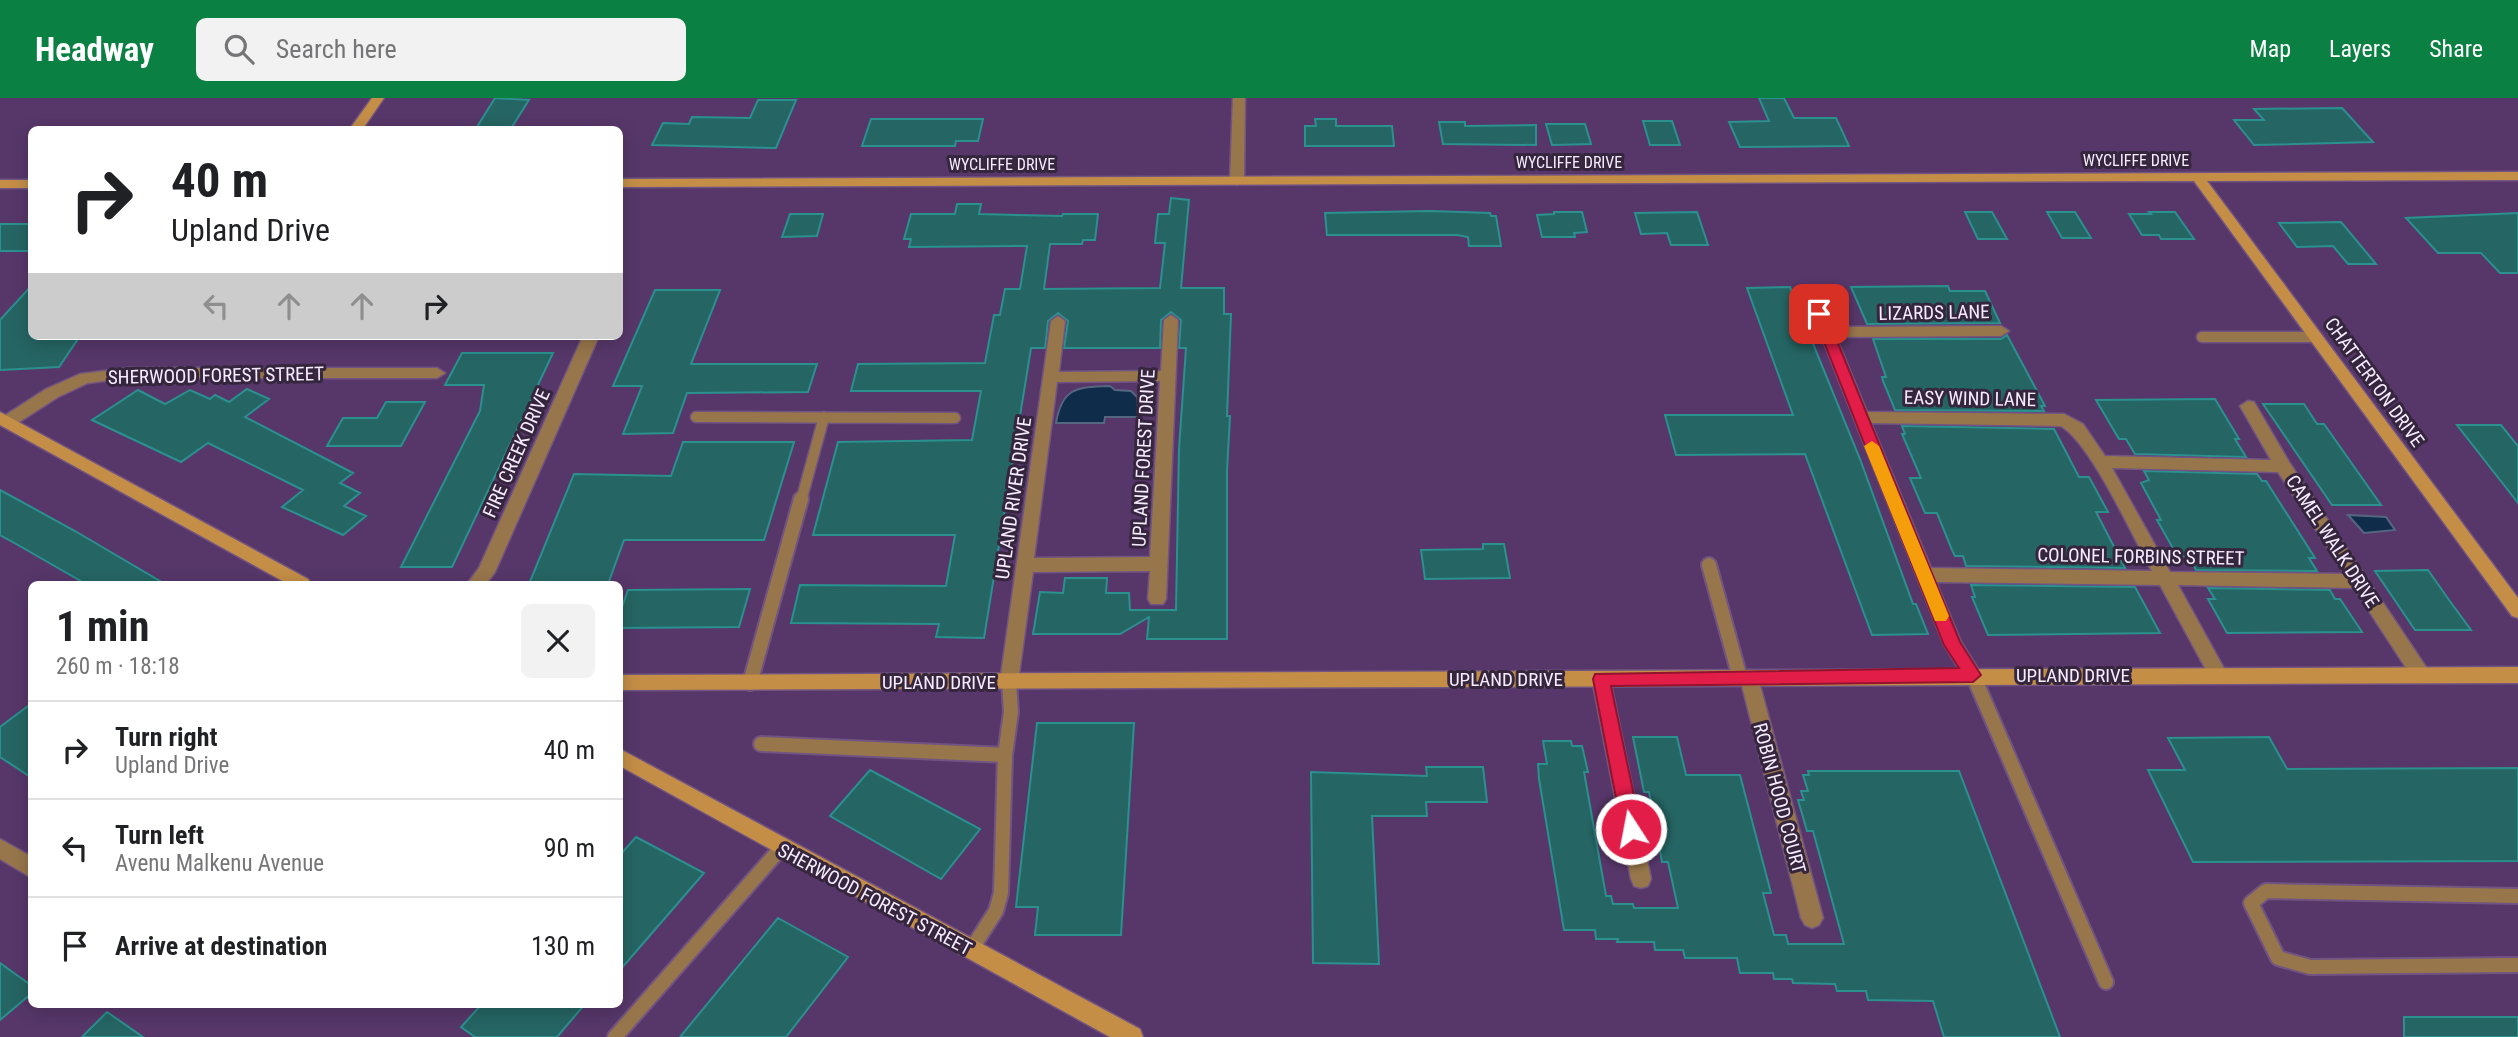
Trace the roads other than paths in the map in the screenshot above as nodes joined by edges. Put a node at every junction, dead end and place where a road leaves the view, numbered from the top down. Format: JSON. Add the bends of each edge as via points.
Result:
{"nodes":[{"id":1,"x":378,"y":98,"type":"edge"},
{"id":2,"x":1239,"y":98,"type":"edge"},
{"id":3,"x":358,"y":126,"type":"edge"},
{"id":4,"x":2518,"y":176,"type":"edge"},
{"id":5,"x":2198,"y":178,"type":"junction"},
{"id":6,"x":1237,"y":181,"type":"junction"},
{"id":7,"x":623,"y":183,"type":"edge"},
{"id":8,"x":0,"y":184,"type":"edge"},
{"id":9,"x":28,"y":184,"type":"edge"},
{"id":10,"x":1812,"y":295,"type":"dead end"},
{"id":11,"x":1171,"y":320,"type":"dead end"},
{"id":12,"x":1058,"y":321,"type":"dead end"},
{"id":13,"x":2001,"y":331,"type":"dead end"},
{"id":14,"x":1826,"y":332,"type":"junction"},
{"id":15,"x":2202,"y":337,"type":"dead end"},
{"id":16,"x":2317,"y":338,"type":"junction"},
{"id":17,"x":589,"y":340,"type":"edge"},
{"id":18,"x":437,"y":373,"type":"dead end"},
{"id":19,"x":1168,"y":376,"type":"junction"},
{"id":20,"x":1050,"y":377,"type":"junction"},
{"id":21,"x":2248,"y":406,"type":"dead end"},
{"id":22,"x":696,"y":417,"type":"dead end"},
{"id":23,"x":824,"y":417,"type":"junction"},
{"id":24,"x":1860,"y":417,"type":"junction"},
{"id":25,"x":955,"y":418,"type":"dead end"},
{"id":26,"x":4,"y":420,"type":"edge"},
{"id":27,"x":2101,"y":462,"type":"junction"},
{"id":28,"x":2283,"y":466,"type":"junction"},
{"id":29,"x":1159,"y":564,"type":"junction"},
{"id":30,"x":1025,"y":565,"type":"junction"},
{"id":31,"x":1709,"y":565,"type":"dead end"},
{"id":32,"x":1924,"y":575,"type":"junction"},
{"id":33,"x":2164,"y":576,"type":"junction"},
{"id":34,"x":297,"y":581,"type":"edge"},
{"id":35,"x":478,"y":581,"type":"edge"},
{"id":36,"x":2359,"y":582,"type":"junction"},
{"id":37,"x":1157,"y":599,"type":"dead end"},
{"id":38,"x":2518,"y":611,"type":"edge"},
{"id":39,"x":2218,"y":674,"type":"junction"},
{"id":40,"x":1973,"y":675,"type":"junction"},
{"id":41,"x":2421,"y":675,"type":"junction"},
{"id":42,"x":2518,"y":675,"type":"edge"},
{"id":43,"x":1744,"y":678,"type":"junction"},
{"id":44,"x":1601,"y":679,"type":"junction"},
{"id":45,"x":1009,"y":682,"type":"junction"},
{"id":46,"x":623,"y":683,"type":"edge"},
{"id":47,"x":750,"y":683,"type":"junction"},
{"id":48,"x":761,"y":744,"type":"dead end"},
{"id":49,"x":1005,"y":755,"type":"junction"},
{"id":50,"x":623,"y":759,"type":"edge"},
{"id":51,"x":0,"y":848,"type":"edge"},
{"id":52,"x":781,"y":848,"type":"junction"},
{"id":53,"x":28,"y":866,"type":"edge"},
{"id":54,"x":1642,"y":879,"type":"dead end"},
{"id":55,"x":2518,"y":897,"type":"edge"},
{"id":56,"x":1812,"y":918,"type":"dead end"},
{"id":57,"x":971,"y":950,"type":"junction"},
{"id":58,"x":2518,"y":965,"type":"edge"},
{"id":59,"x":2106,"y":982,"type":"dead end"},
{"id":60,"x":615,"y":1037,"type":"edge"},
{"id":61,"x":1132,"y":1037,"type":"edge"}],
"edges":[{"from":1,"to":3,"type":"street"},
{"from":2,"to":6,"type":"street"},
{"from":4,"to":5,"type":"street","name":"WYCLIFFE DRIVE"},
{"from":5,"to":6,"type":"street","name":"WYCLIFFE DRIVE"},
{"from":5,"to":16,"type":"street","name":"CHATTERTON DRIVE"},
{"from":6,"to":7,"type":"street","name":"WYCLIFFE DRIVE"},
{"from":8,"to":9,"type":"street"},
{"from":10,"to":14,"type":"street"},
{"from":11,"to":19,"type":"street","name":"UPLAND FOREST DRIVE"},
{"from":12,"to":20,"type":"street","name":"UPLAND RIVER DRIVE"},
{"from":13,"to":14,"type":"street","name":"LIZARDS LANE"},
{"from":14,"to":24,"type":"street"},
{"from":15,"to":16,"type":"lane"},
{"from":16,"to":38,"type":"street","name":"CHATTERTON DRIVE"},
{"from":17,"to":35,"type":"street","name":"FIRE CREEK DRIVE"},
{"from":18,"to":26,"type":"street","name":"SHERWOOD FOREST STREET","via":[[128,373],[85,378]]},
{"from":19,"to":20,"type":"street"},
{"from":19,"to":29,"type":"street","name":"UPLAND FOREST DRIVE"},
{"from":20,"to":30,"type":"street","name":"UPLAND RIVER DRIVE"},
{"from":21,"to":28,"type":"street","name":"CAMEL WALK DRIVE"},
{"from":22,"to":23,"type":"lane"},
{"from":23,"to":25,"type":"lane"},
{"from":23,"to":47,"type":"lane"},
{"from":24,"to":27,"type":"street","name":"EASY WIND LANE","via":[[2064,420],[2077,428]]},
{"from":24,"to":32,"type":"street"},
{"from":26,"to":34,"type":"street","name":"SHERWOOD FOREST STREET"},
{"from":27,"to":28,"type":"street"},
{"from":27,"to":33,"type":"street"},
{"from":28,"to":36,"type":"street","name":"CAMEL WALK DRIVE"},
{"from":29,"to":30,"type":"street"},
{"from":29,"to":37,"type":"street","name":"UPLAND FOREST DRIVE"},
{"from":30,"to":45,"type":"street","name":"UPLAND RIVER DRIVE"},
{"from":31,"to":43,"type":"lane"},
{"from":32,"to":33,"type":"street","name":"COLONEL FORBINS STREET"},
{"from":32,"to":40,"type":"street","via":[[1953,645]]},
{"from":33,"to":36,"type":"street","name":"COLONEL FORBINS STREET"},
{"from":33,"to":39,"type":"street"},
{"from":36,"to":41,"type":"street","name":"CAMEL WALK DRIVE"},
{"from":39,"to":40,"type":"street","name":"UPLAND DRIVE"},
{"from":39,"to":41,"type":"street","name":"UPLAND DRIVE"},
{"from":40,"to":43,"type":"street","name":"UPLAND DRIVE"},
{"from":40,"to":59,"type":"lane"},
{"from":41,"to":42,"type":"street","name":"UPLAND DRIVE"},
{"from":43,"to":44,"type":"street","name":"UPLAND DRIVE"},
{"from":43,"to":56,"type":"street","name":"ROBIN HOOD COURT"},
{"from":44,"to":45,"type":"street","name":"UPLAND DRIVE"},
{"from":44,"to":54,"type":"street"},
{"from":45,"to":47,"type":"street","name":"UPLAND DRIVE"},
{"from":45,"to":49,"type":"lane","via":[[1012,712]]},
{"from":46,"to":47,"type":"street","name":"UPLAND DRIVE"},
{"from":48,"to":49,"type":"lane"},
{"from":49,"to":57,"type":"lane","via":[[1001,893],[996,911]]},
{"from":50,"to":52,"type":"street","name":"SHERWOOD FOREST STREET"},
{"from":51,"to":53,"type":"street"},
{"from":52,"to":57,"type":"street","name":"SHERWOOD FOREST STREET"},
{"from":52,"to":60,"type":"lane"},
{"from":55,"to":58,"type":"lane","via":[[2266,891],[2250,903],[2278,957],[2310,967]]},
{"from":57,"to":61,"type":"street","name":"SHERWOOD FOREST STREET"}]}
